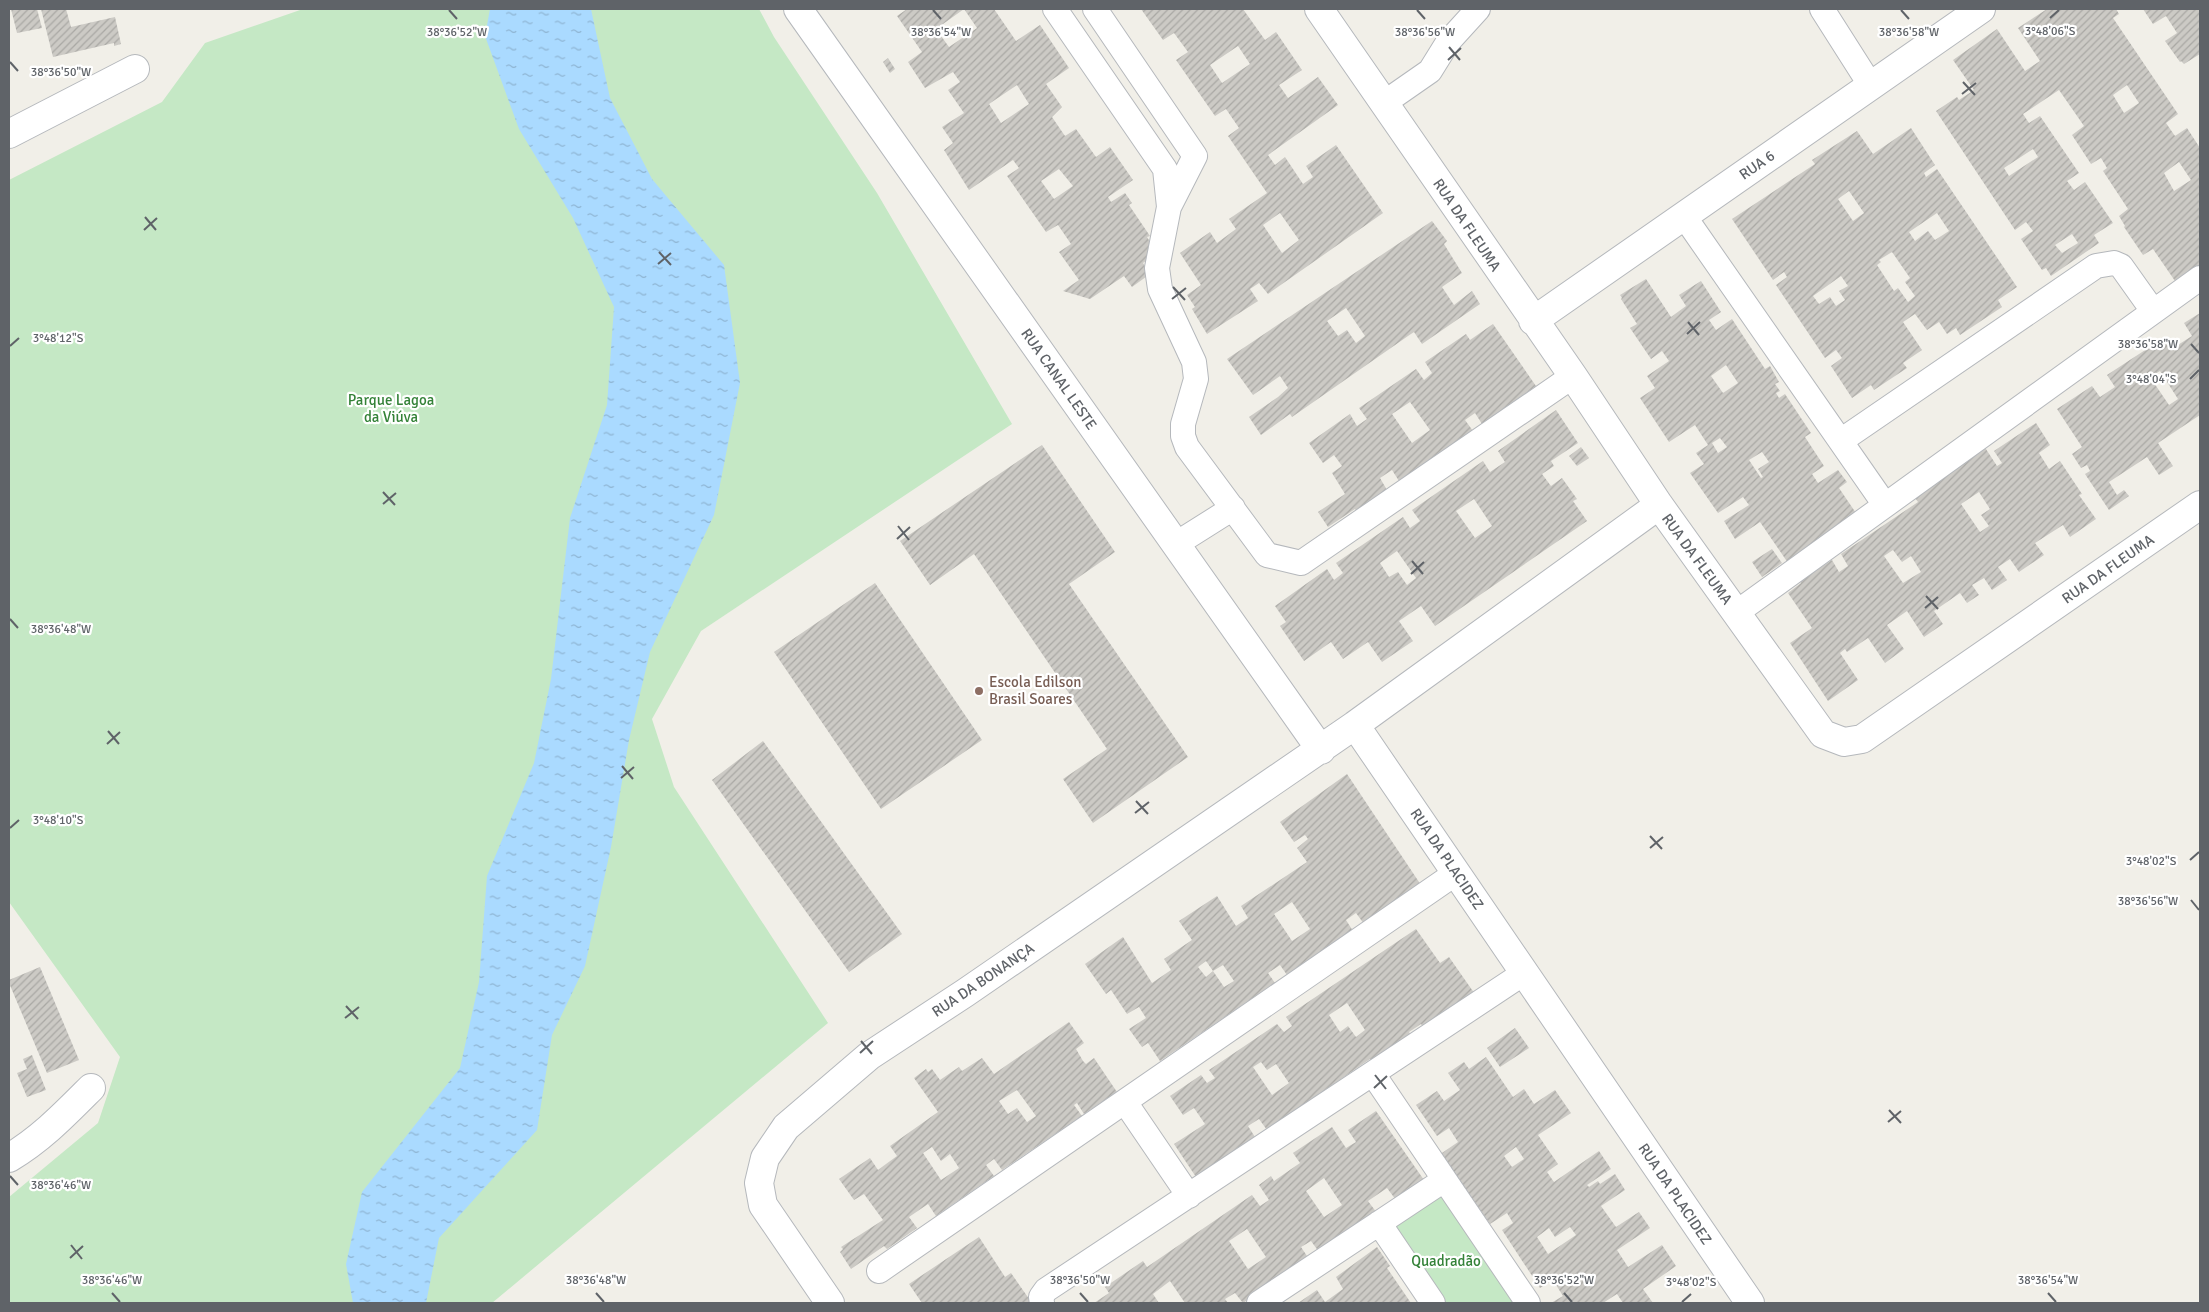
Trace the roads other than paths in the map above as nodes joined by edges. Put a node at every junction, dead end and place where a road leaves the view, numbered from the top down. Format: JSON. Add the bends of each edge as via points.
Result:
{"nodes":[{"id":1,"x":798,"y":9,"type":"edge"},
{"id":2,"x":1055,"y":9,"type":"edge"},
{"id":3,"x":1095,"y":9,"type":"edge"},
{"id":4,"x":1319,"y":9,"type":"edge"},
{"id":5,"x":1478,"y":9,"type":"edge"},
{"id":6,"x":1822,"y":9,"type":"edge"},
{"id":7,"x":1981,"y":9,"type":"edge"},
{"id":8,"x":135,"y":68,"type":"dead end"},
{"id":9,"x":1871,"y":86,"type":"junction"},
{"id":10,"x":1384,"y":103,"type":"junction"},
{"id":11,"x":9,"y":134,"type":"edge"},
{"id":12,"x":1169,"y":207,"type":"junction"},
{"id":13,"x":1684,"y":216,"type":"junction"},
{"id":14,"x":2200,"y":278,"type":"edge"},
{"id":15,"x":2153,"y":311,"type":"junction"},
{"id":16,"x":1533,"y":321,"type":"junction"},
{"id":17,"x":1573,"y":376,"type":"junction"},
{"id":18,"x":1842,"y":440,"type":"junction"},
{"id":19,"x":1659,"y":505,"type":"junction"},
{"id":20,"x":1885,"y":505,"type":"junction"},
{"id":21,"x":2200,"y":505,"type":"edge"},
{"id":22,"x":1232,"y":508,"type":"junction"},
{"id":23,"x":1176,"y":544,"type":"junction"},
{"id":24,"x":1736,"y":613,"type":"junction"},
{"id":25,"x":1355,"y":725,"type":"junction"},
{"id":26,"x":1321,"y":750,"type":"junction"},
{"id":27,"x":1456,"y":873,"type":"junction"},
{"id":28,"x":1524,"y":973,"type":"junction"},
{"id":29,"x":1373,"y":1074,"type":"junction"},
{"id":30,"x":91,"y":1088,"type":"dead end"},
{"id":31,"x":1125,"y":1102,"type":"junction"},
{"id":32,"x":9,"y":1158,"type":"edge"},
{"id":33,"x":1444,"y":1180,"type":"junction"},
{"id":34,"x":1189,"y":1196,"type":"junction"},
{"id":35,"x":1379,"y":1223,"type":"junction"},
{"id":36,"x":879,"y":1271,"type":"dead end"},
{"id":37,"x":830,"y":1303,"type":"edge"},
{"id":38,"x":1042,"y":1303,"type":"edge"},
{"id":39,"x":1259,"y":1303,"type":"edge"},
{"id":40,"x":1433,"y":1303,"type":"edge"},
{"id":41,"x":1528,"y":1303,"type":"edge"},
{"id":42,"x":1750,"y":1303,"type":"edge"}],
"edges":[{"from":1,"to":23,"type":"street","name":"RUA CANAL LESTE"},
{"from":2,"to":12,"type":"lane","via":[[1165,169]]},
{"from":3,"to":12,"type":"lane","via":[[1195,156]]},
{"from":4,"to":10,"type":"street","name":"RUA DA FLEUMA"},
{"from":5,"to":10,"type":"lane","via":[[1448,42],[1430,71]]},
{"from":6,"to":9,"type":"lane"},
{"from":7,"to":9,"type":"street","name":"RUA 6"},
{"from":8,"to":11,"type":"street"},
{"from":9,"to":13,"type":"street","name":"RUA 6"},
{"from":10,"to":16,"type":"street","name":"RUA DA FLEUMA"},
{"from":12,"to":22,"type":"lane","via":[[1157,268],[1160,289],[1194,362],[1196,379],[1183,424],[1183,436]]},
{"from":13,"to":16,"type":"street","name":"RUA 6"},
{"from":13,"to":18,"type":"lane"},
{"from":14,"to":15,"type":"lane"},
{"from":15,"to":18,"type":"lane","via":[[2121,266],[2114,263],[2096,266]]},
{"from":15,"to":20,"type":"lane"},
{"from":16,"to":17,"type":"street","name":"RUA DA FLEUMA"},
{"from":17,"to":19,"type":"street","name":"RUA DA FLEUMA"},
{"from":17,"to":22,"type":"lane","via":[[1301,563],[1267,555]]},
{"from":18,"to":20,"type":"lane"},
{"from":19,"to":24,"type":"street","name":"RUA DA FLEUMA"},
{"from":19,"to":25,"type":"street"},
{"from":20,"to":24,"type":"lane"},
{"from":21,"to":24,"type":"street","name":"RUA DA FLEUMA","via":[[1862,739],[1844,742],[1823,734]]},
{"from":22,"to":23,"type":"lane"},
{"from":23,"to":26,"type":"street","name":"RUA CANAL LESTE"},
{"from":25,"to":26,"type":"street","name":"RUA DA BONANÇA"},
{"from":25,"to":27,"type":"street","name":"RUA DA PLACIDEZ"},
{"from":26,"to":37,"type":"street","name":"RUA DA BONANÇA","via":[[869,1056],[786,1127],[765,1158],[759,1183],[763,1205]]},
{"from":27,"to":28,"type":"street","name":"RUA DA PLACIDEZ"},
{"from":27,"to":31,"type":"lane"},
{"from":28,"to":29,"type":"lane"},
{"from":28,"to":42,"type":"street","name":"RUA DA PLACIDEZ"},
{"from":29,"to":33,"type":"lane"},
{"from":29,"to":34,"type":"lane"},
{"from":30,"to":32,"type":"street","via":[[55,1125]]},
{"from":31,"to":34,"type":"lane"},
{"from":31,"to":36,"type":"lane"},
{"from":33,"to":35,"type":"lane"},
{"from":33,"to":41,"type":"lane"},
{"from":34,"to":38,"type":"lane","via":[[1046,1290],[1041,1297]]},
{"from":35,"to":39,"type":"lane"},
{"from":35,"to":40,"type":"lane"}]}
